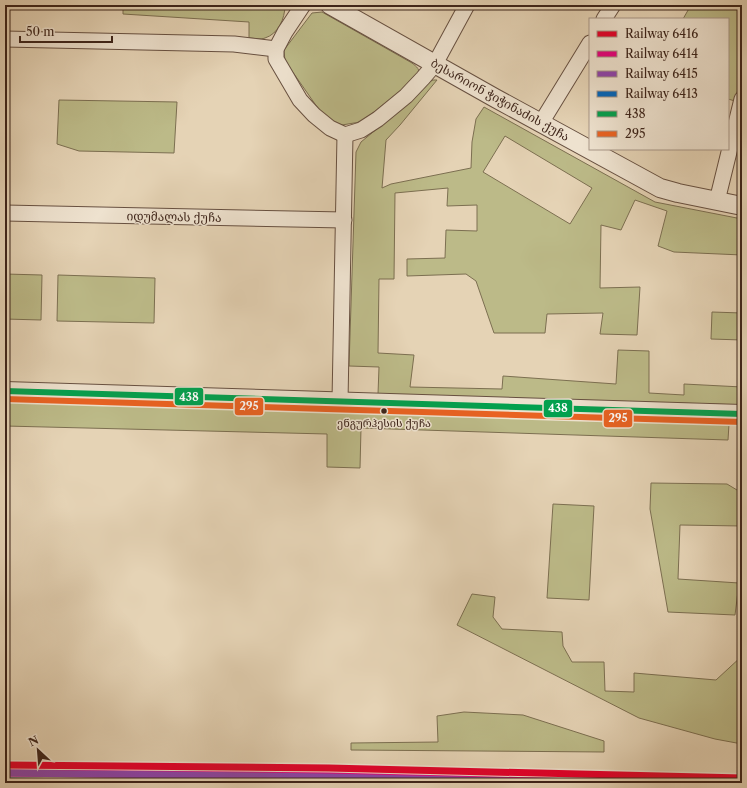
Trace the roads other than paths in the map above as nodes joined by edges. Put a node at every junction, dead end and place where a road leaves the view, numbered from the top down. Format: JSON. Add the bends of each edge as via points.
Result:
{"nodes":[{"id":1,"x":303,"y":5,"type":"edge"},
{"id":2,"x":330,"y":5,"type":"edge"},
{"id":3,"x":468,"y":5,"type":"edge"},
{"id":4,"x":613,"y":5,"type":"edge"},
{"id":5,"x":605,"y":18,"type":"edge"},
{"id":6,"x":5,"y":39,"type":"edge"},
{"id":7,"x":589,"y":45,"type":"edge"},
{"id":8,"x":276,"y":49,"type":"junction"},
{"id":9,"x":435,"y":64,"type":"junction"},
{"id":10,"x":742,"y":99,"type":"edge"},
{"id":11,"x":542,"y":123,"type":"junction"},
{"id":12,"x":345,"y":135,"type":"junction"},
{"id":13,"x":589,"y":149,"type":"edge"},
{"id":14,"x":591,"y":150,"type":"edge"},
{"id":15,"x":717,"y":201,"type":"junction"},
{"id":16,"x":742,"y":206,"type":"edge"},
{"id":17,"x":5,"y":213,"type":"edge"},
{"id":18,"x":344,"y":220,"type":"junction"},
{"id":19,"x":5,"y":391,"type":"edge"},
{"id":20,"x":340,"y":401,"type":"junction"},
{"id":21,"x":742,"y":414,"type":"edge"}],
"edges":[{"from":1,"to":8,"type":"street"},
{"from":2,"to":9,"type":"street","name":"ბესარიონ ჭიჭინაძის ქუჩა"},
{"from":3,"to":9,"type":"street"},
{"from":4,"to":5,"type":"street"},
{"from":6,"to":8,"type":"street","via":[[234,44]]},
{"from":7,"to":11,"type":"street"},
{"from":8,"to":12,"type":"street","via":[[276,59],[300,100],[330,128]]},
{"from":9,"to":11,"type":"street","name":"ბესარიონ ჭიჭინაძის ქუჩა"},
{"from":9,"to":12,"type":"street","via":[[406,96],[385,114],[361,130]]},
{"from":10,"to":15,"type":"street"},
{"from":11,"to":13,"type":"street","name":"ბესარიონ ჭიჭინაძის ქუჩა"},
{"from":12,"to":18,"type":"street"},
{"from":14,"to":15,"type":"street","name":"ბესარიონ ჭიჭინაძის ქუჩა","via":[[660,188]]},
{"from":15,"to":16,"type":"street","name":"ბესარიონ ჭიჭინაძის ქუჩა"},
{"from":17,"to":18,"type":"street","name":"იდუმალას ქუჩა"},
{"from":18,"to":20,"type":"street"},
{"from":19,"to":20,"type":"street"},
{"from":20,"to":21,"type":"street"}]}
